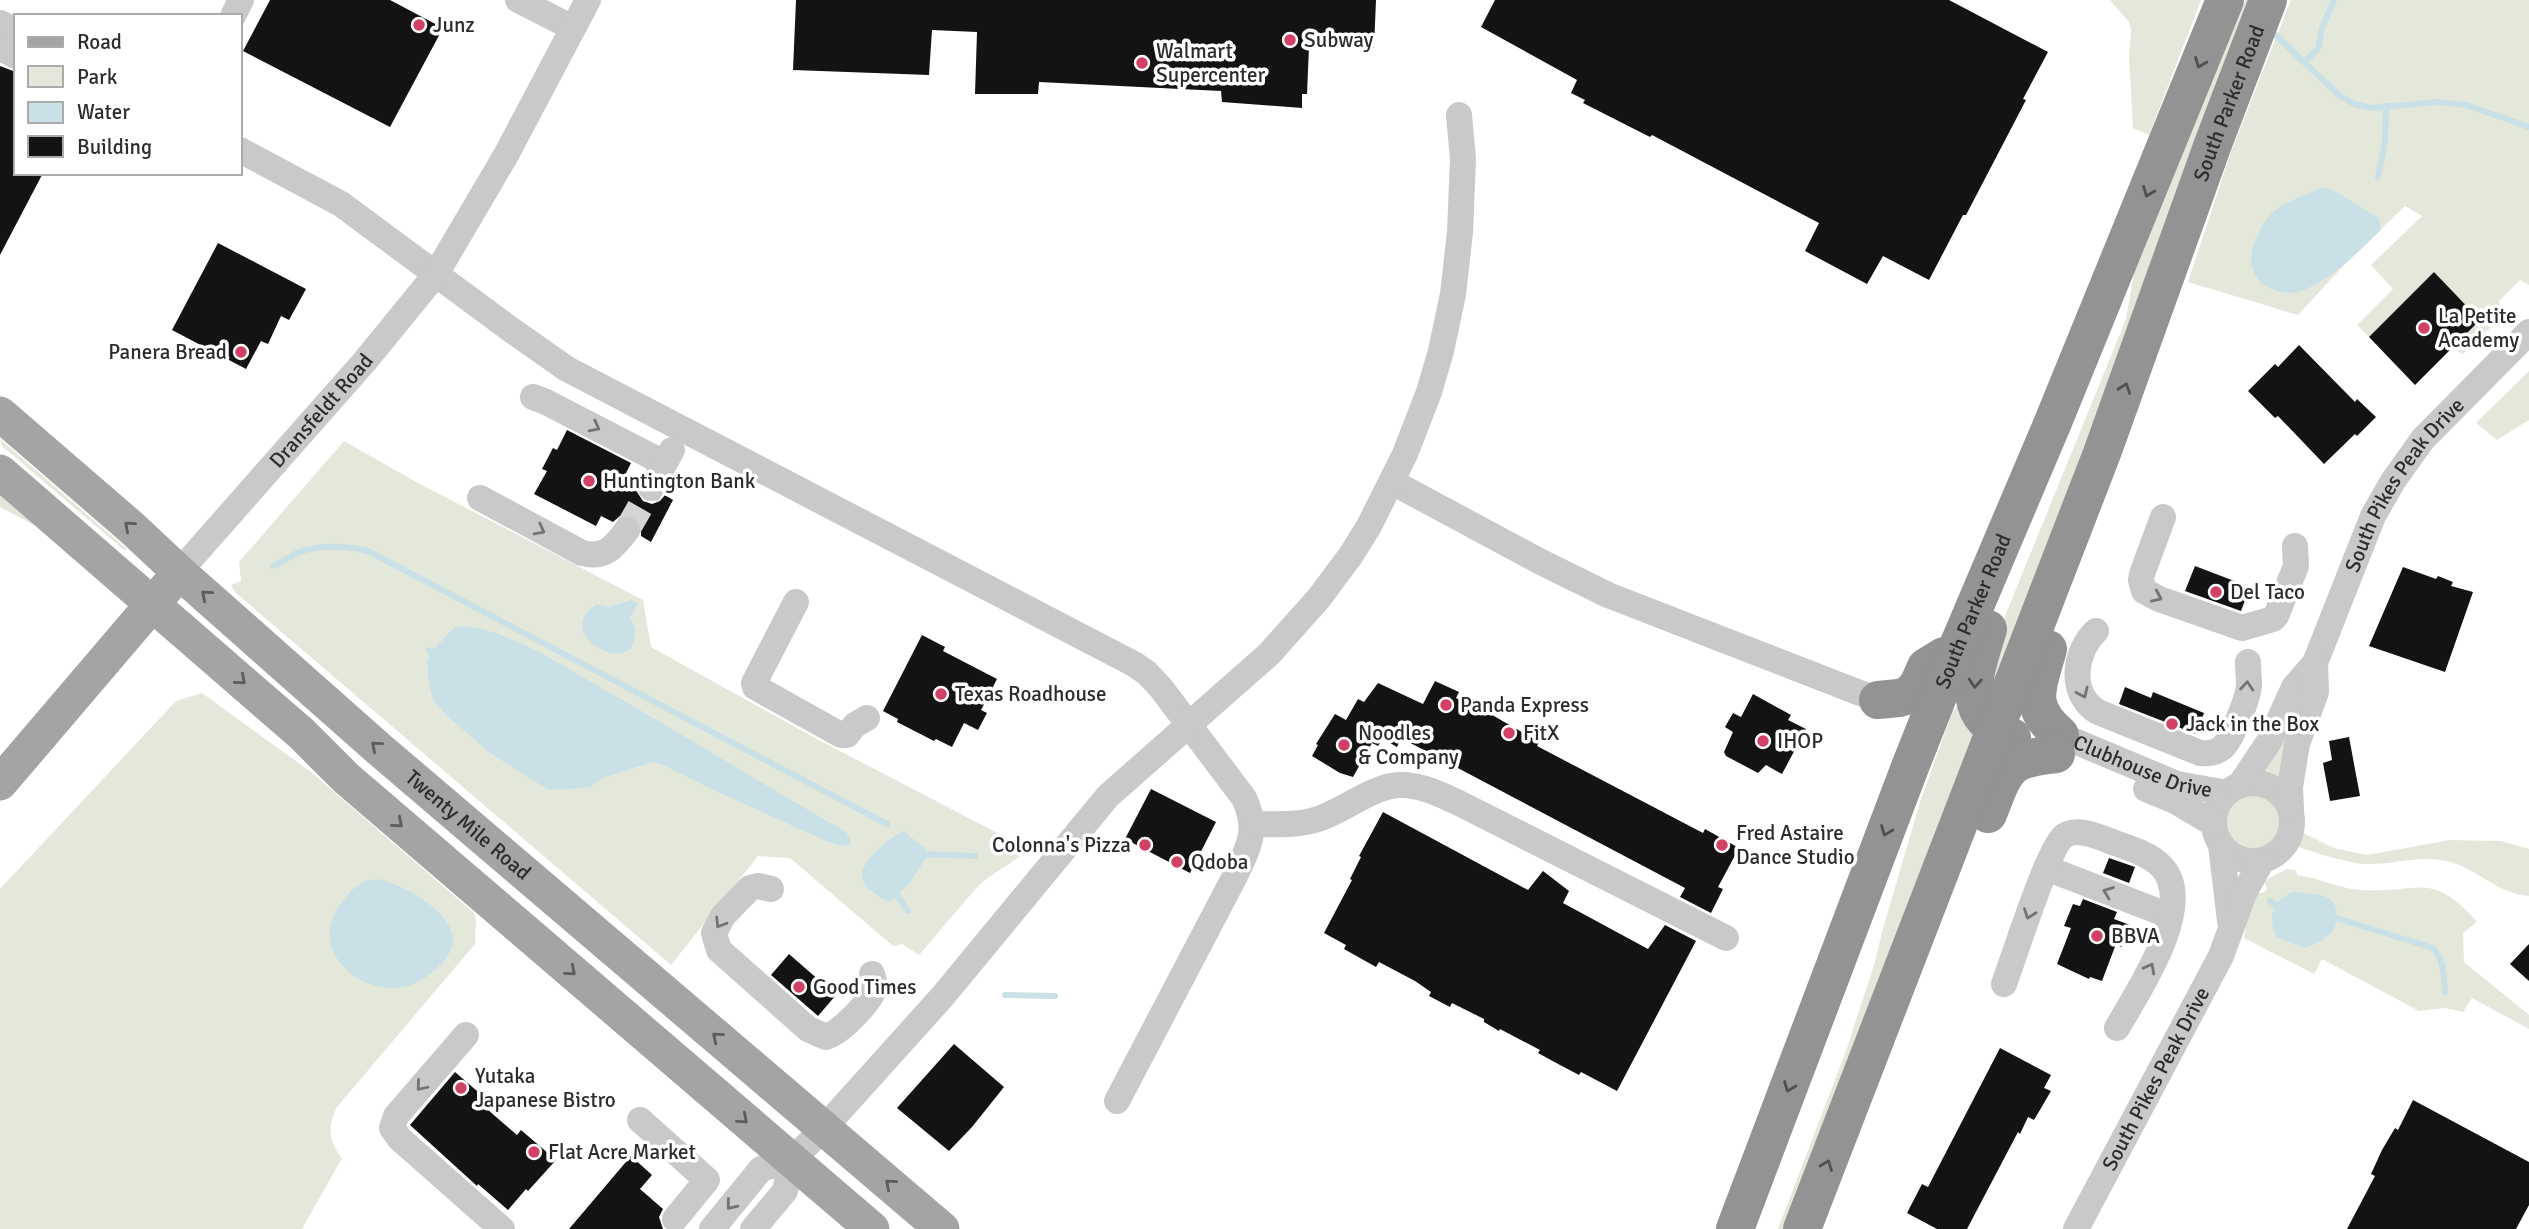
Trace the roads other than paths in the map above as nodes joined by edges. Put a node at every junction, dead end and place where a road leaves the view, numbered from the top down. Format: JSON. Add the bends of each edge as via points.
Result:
{"nodes":[{"id":1,"x":518,"y":0,"type":"edge"},
{"id":2,"x":588,"y":0,"type":"edge"},
{"id":3,"x":2225,"y":0,"type":"edge"},
{"id":4,"x":2268,"y":0,"type":"edge"},
{"id":5,"x":573,"y":28,"type":"junction"},
{"id":6,"x":1459,"y":115,"type":"dead end"},
{"id":7,"x":242,"y":151,"type":"edge"},
{"id":8,"x":436,"y":274,"type":"junction"},
{"id":9,"x":2529,"y":332,"type":"edge"},
{"id":10,"x":533,"y":397,"type":"dead end"},
{"id":11,"x":0,"y":414,"type":"edge"},
{"id":12,"x":679,"y":427,"type":"junction"},
{"id":13,"x":2102,"y":453,"type":"junction"},
{"id":14,"x":664,"y":463,"type":"junction"},
{"id":15,"x":0,"y":472,"type":"edge"},
{"id":16,"x":2031,"y":475,"type":"junction"},
{"id":17,"x":1392,"y":482,"type":"junction"},
{"id":18,"x":651,"y":488,"type":"tunnel mouth"},
{"id":19,"x":480,"y":498,"type":"dead end"},
{"id":20,"x":2163,"y":517,"type":"dead end"},
{"id":21,"x":628,"y":530,"type":"tunnel mouth"},
{"id":22,"x":2295,"y":547,"type":"dead end"},
{"id":23,"x":179,"y":572,"type":"junction"},
{"id":24,"x":796,"y":602,"type":"dead end"},
{"id":25,"x":153,"y":603,"type":"junction"},
{"id":26,"x":2096,"y":631,"type":"dead end"},
{"id":27,"x":1958,"y":646,"type":"junction"},
{"id":28,"x":2248,"y":662,"type":"dead end"},
{"id":29,"x":2315,"y":663,"type":"junction"},
{"id":30,"x":1878,"y":700,"type":"junction"},
{"id":31,"x":867,"y":718,"type":"dead end"},
{"id":32,"x":1188,"y":725,"type":"junction"},
{"id":33,"x":1995,"y":731,"type":"junction"},
{"id":34,"x":2058,"y":745,"type":"junction"},
{"id":35,"x":1910,"y":767,"type":"junction"},
{"id":36,"x":0,"y":783,"type":"edge"},
{"id":37,"x":2233,"y":789,"type":"junction"},
{"id":38,"x":2291,"y":809,"type":"junction"},
{"id":39,"x":1252,"y":824,"type":"junction"},
{"id":40,"x":2218,"y":835,"type":"junction"},
{"id":41,"x":2262,"y":861,"type":"junction"},
{"id":42,"x":2046,"y":868,"type":"junction"},
{"id":43,"x":771,"y":889,"type":"dead end"},
{"id":44,"x":2170,"y":916,"type":"junction"},
{"id":45,"x":2230,"y":926,"type":"junction"},
{"id":46,"x":1726,"y":938,"type":"dead end"},
{"id":47,"x":872,"y":974,"type":"dead end"},
{"id":48,"x":2004,"y":984,"type":"dead end"},
{"id":49,"x":2118,"y":1028,"type":"dead end"},
{"id":50,"x":466,"y":1035,"type":"dead end"},
{"id":51,"x":1863,"y":1074,"type":"junction"},
{"id":52,"x":1116,"y":1101,"type":"dead end"},
{"id":53,"x":643,"y":1116,"type":"dead end"},
{"id":54,"x":824,"y":1128,"type":"junction"},
{"id":55,"x":792,"y":1160,"type":"junction"},
{"id":56,"x":675,"y":1219,"type":"dead end"},
{"id":57,"x":502,"y":1229,"type":"edge"},
{"id":58,"x":712,"y":1229,"type":"edge"},
{"id":59,"x":753,"y":1229,"type":"edge"},
{"id":60,"x":872,"y":1229,"type":"edge"},
{"id":61,"x":942,"y":1229,"type":"edge"},
{"id":62,"x":1735,"y":1229,"type":"edge"},
{"id":63,"x":1802,"y":1229,"type":"edge"},
{"id":64,"x":2076,"y":1229,"type":"edge"}],
"edges":[{"from":1,"to":5,"type":"street"},
{"from":2,"to":5,"type":"street","name":"Dransfeldt Road"},
{"from":3,"to":16,"type":"highway","name":"South Parker Road","one_way":true},
{"from":13,"to":4,"type":"highway","name":"South Parker Road","one_way":true},
{"from":5,"to":8,"type":"street","name":"Dransfeldt Road"},
{"from":6,"to":17,"type":"street","via":[[1462,209],[1450,315],[1426,401]]},
{"from":7,"to":8,"type":"street","via":[[341,204]]},
{"from":8,"to":12,"type":"street","via":[[556,363]]},
{"from":8,"to":23,"type":"street","name":"Dransfeldt Road","via":[[365,362]]},
{"from":9,"to":29,"type":"street","name":"South Pikes Peak Drive","via":[[2423,439],[2393,481],[2373,516]]},
{"from":10,"to":14,"type":"street","one_way":true},
{"from":23,"to":11,"type":"main road","name":"Twenty Mile Road","one_way":true},
{"from":12,"to":14,"type":"street"},
{"from":12,"to":32,"type":"street","via":[[1141,668]]},
{"from":13,"to":33,"type":"highway","name":"South Parker Road"},
{"from":13,"to":34,"type":"highway","via":[[2036,692],[2037,704]]},
{"from":14,"to":18,"type":"street"},
{"from":15,"to":25,"type":"main road","name":"Twenty Mile Road"},
{"from":16,"to":27,"type":"highway","name":"South Parker Road"},
{"from":16,"to":33,"type":"highway","one_way":true,"via":[[1974,676],[1977,707]]},
{"from":17,"to":30,"type":"street","via":[[1608,595]]},
{"from":17,"to":32,"type":"street","via":[[1357,545],[1312,606],[1269,654]]},
{"from":19,"to":21,"type":"street","one_way":true,"via":[[582,553],[610,551]]},
{"from":20,"to":22,"type":"street","one_way":true,"via":[[2142,574],[2144,591],[2242,628],[2276,616],[2296,566]]},
{"from":23,"to":25,"type":"main road","name":"Dransfeldt Road"},
{"from":54,"to":23,"type":"main road","name":"Twenty Mile Road","one_way":true},
{"from":24,"to":31,"type":"street","via":[[755,687],[842,736]]},
{"from":25,"to":36,"type":"main road","name":"Dransfeldt Road"},
{"from":25,"to":55,"type":"main road","name":"Twenty Mile Road","one_way":true,"via":[[356,787]]},
{"from":26,"to":28,"type":"street","one_way":true,"via":[[2087,641],[2077,670],[2078,686],[2089,705],[2200,753],[2218,751],[2230,736],[2249,686]]},
{"from":27,"to":30,"type":"highway","via":[[1926,667],[1909,695]]},
{"from":27,"to":35,"type":"highway","name":"South Parker Road"},
{"from":29,"to":37,"type":"street","name":"South Pikes Peak Drive","via":[[2294,687],[2270,740]]},
{"from":29,"to":38,"type":"street","name":"South Pikes Peak Drive","via":[[2316,692],[2297,744]]},
{"from":30,"to":35,"type":"highway","via":[[1892,716],[1899,735],[1896,747]]},
{"from":32,"to":39,"type":"street","via":[[1244,798]]},
{"from":32,"to":54,"type":"street","via":[[1108,796],[942,997]]},
{"from":33,"to":34,"type":"highway"},
{"from":33,"to":51,"type":"highway","name":"South Parker Road"},
{"from":34,"to":37,"type":"street","name":"Clubhouse Drive","via":[[2177,784]]},
{"from":34,"to":40,"type":"street","name":"Clubhouse Drive","via":[[2175,802]]},
{"from":34,"to":51,"type":"highway","via":[[2011,765],[2004,775],[1906,1028]]},
{"from":35,"to":62,"type":"highway","name":"South Parker Road","one_way":true},
{"from":37,"to":38,"type":"street","via":[[2255,783],[2270,786]]},
{"from":37,"to":40,"type":"street","via":[[2217,807]]},
{"from":38,"to":41,"type":"street","via":[[2289,840]]},
{"from":39,"to":46,"type":"street","via":[[1318,819],[1385,787],[1408,785],[1457,802]]},
{"from":39,"to":52,"type":"street","via":[[1251,841],[1236,876]]},
{"from":40,"to":41,"type":"street","via":[[2240,859]]},
{"from":40,"to":45,"type":"street","name":"South Pikes Peak Drive"},
{"from":41,"to":45,"type":"street","name":"South Pikes Peak Drive"},
{"from":44,"to":42,"type":"street","one_way":true},
{"from":42,"to":44,"type":"street","via":[[2059,841],[2071,833],[2122,846],[2163,867],[2171,883]]},
{"from":42,"to":48,"type":"street","one_way":true},
{"from":43,"to":47,"type":"street","one_way":true,"via":[[758,886],[744,892],[716,925],[713,938],[719,950],[808,1029],[827,1037],[838,1032],[873,992]]},
{"from":49,"to":44,"type":"street","one_way":true,"via":[[2160,951]]},
{"from":45,"to":64,"type":"street","name":"South Pikes Peak Drive","via":[[2221,956]]},
{"from":50,"to":57,"type":"street","one_way":true,"via":[[396,1116],[392,1128]]},
{"from":63,"to":51,"type":"highway","name":"South Parker Road","one_way":true},
{"from":53,"to":56,"type":"street","via":[[707,1180]]},
{"from":54,"to":55,"type":"street"},
{"from":61,"to":54,"type":"main road","name":"Twenty Mile Road","one_way":true},
{"from":55,"to":58,"type":"street","one_way":true,"via":[[761,1170]]},
{"from":55,"to":59,"type":"street","via":[[785,1191]]},
{"from":55,"to":60,"type":"main road","name":"Twenty Mile Road"}]}
